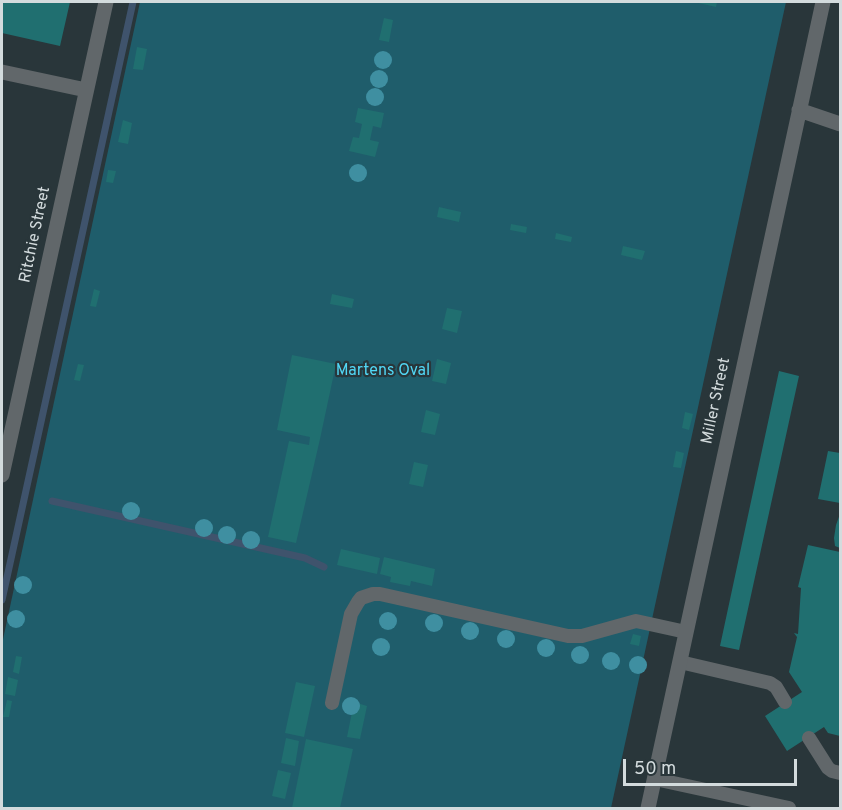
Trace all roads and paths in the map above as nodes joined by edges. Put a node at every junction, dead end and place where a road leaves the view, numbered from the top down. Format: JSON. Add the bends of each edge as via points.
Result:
{"nodes":[{"id":1,"x":106,"y":2,"type":"edge"},
{"id":2,"x":823,"y":2,"type":"edge"},
{"id":3,"x":2,"y":72,"type":"edge"},
{"id":4,"x":86,"y":90,"type":"junction"},
{"id":5,"x":799,"y":110,"type":"junction"},
{"id":6,"x":840,"y":124,"type":"edge"},
{"id":7,"x":2,"y":475,"type":"edge"},
{"id":8,"x":686,"y":632,"type":"junction"},
{"id":9,"x":680,"y":662,"type":"junction"},
{"id":10,"x":785,"y":702,"type":"dead end"},
{"id":11,"x":332,"y":703,"type":"dead end"},
{"id":12,"x":808,"y":738,"type":"dead end"},
{"id":13,"x":840,"y":773,"type":"edge"},
{"id":14,"x":655,"y":779,"type":"junction"},
{"id":15,"x":648,"y":808,"type":"edge"},
{"id":16,"x":789,"y":808,"type":"edge"}],
"edges":[{"from":1,"to":4,"type":"street","name":"Ritchie Street"},
{"from":2,"to":5,"type":"street","name":"Miller Street"},
{"from":3,"to":4,"type":"street"},
{"from":4,"to":7,"type":"street","name":"Ritchie Street"},
{"from":5,"to":6,"type":"street"},
{"from":5,"to":8,"type":"street","name":"Miller Street"},
{"from":8,"to":9,"type":"street","name":"Miller Street"},
{"from":8,"to":11,"type":"lane","via":[[636,621],[582,636],[568,636],[373,594],[361,598],[351,614]]},
{"from":9,"to":10,"type":"lane","via":[[770,683]]},
{"from":9,"to":14,"type":"street","name":"Miller Street"},
{"from":12,"to":13,"type":"lane","via":[[828,768]]},
{"from":14,"to":15,"type":"street","name":"Miller Street"},
{"from":14,"to":16,"type":"lane"}]}
